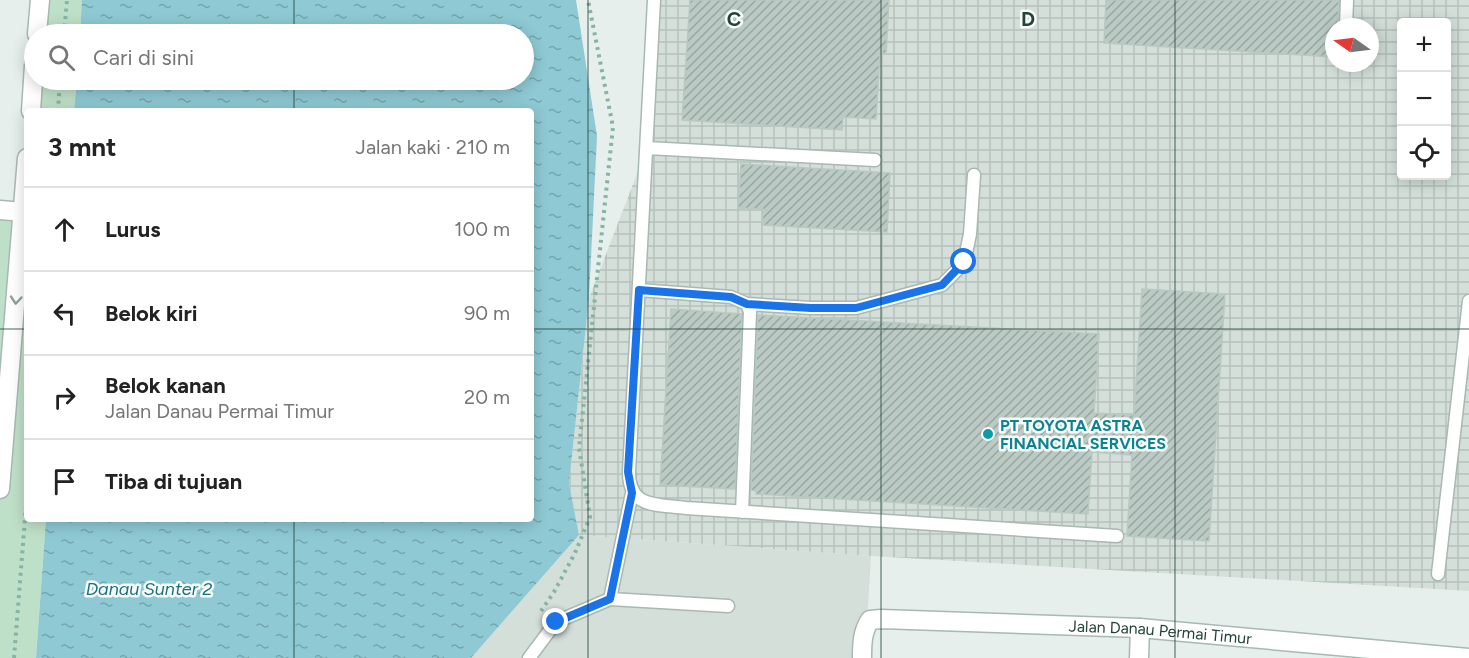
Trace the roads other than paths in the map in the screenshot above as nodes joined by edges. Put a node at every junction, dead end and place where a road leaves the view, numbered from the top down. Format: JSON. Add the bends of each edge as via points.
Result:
{"nodes":[{"id":1,"x":40,"y":0,"type":"edge"},
{"id":2,"x":654,"y":0,"type":"edge"},
{"id":3,"x":1347,"y":0,"type":"edge"},
{"id":4,"x":1346,"y":18,"type":"edge"},
{"id":5,"x":38,"y":24,"type":"edge"},
{"id":6,"x":32,"y":90,"type":"edge"},
{"id":7,"x":31,"y":108,"type":"edge"},
{"id":8,"x":647,"y":148,"type":"junction"},
{"id":9,"x":875,"y":160,"type":"dead end"},
{"id":10,"x":974,"y":175,"type":"dead end"},
{"id":11,"x":24,"y":198,"type":"edge"},
{"id":12,"x":0,"y":210,"type":"edge"},
{"id":13,"x":23,"y":212,"type":"junction"},
{"id":14,"x":639,"y":290,"type":"junction"},
{"id":15,"x":1469,"y":302,"type":"edge"},
{"id":16,"x":747,"y":304,"type":"junction"},
{"id":17,"x":0,"y":489,"type":"edge"},
{"id":18,"x":632,"y":493,"type":"junction"},
{"id":19,"x":742,"y":512,"type":"junction"},
{"id":20,"x":1117,"y":536,"type":"dead end"},
{"id":21,"x":1438,"y":574,"type":"dead end"},
{"id":22,"x":610,"y":599,"type":"junction"},
{"id":23,"x":728,"y":606,"type":"dead end"},
{"id":24,"x":1140,"y":628,"type":"junction"},
{"id":25,"x":528,"y":658,"type":"edge"},
{"id":26,"x":862,"y":658,"type":"edge"},
{"id":27,"x":1139,"y":658,"type":"edge"},
{"id":28,"x":1469,"y":658,"type":"edge"}],
"edges":[{"from":1,"to":5,"type":"street"},
{"from":2,"to":8,"type":"lane"},
{"from":3,"to":4,"type":"lane"},
{"from":6,"to":7,"type":"street"},
{"from":8,"to":9,"type":"lane"},
{"from":8,"to":14,"type":"lane"},
{"from":10,"to":16,"type":"lane","via":[[964,262],[942,285],[856,308]]},
{"from":11,"to":13,"type":"street"},
{"from":12,"to":13,"type":"street"},
{"from":13,"to":17,"type":"street","one_way":true},
{"from":14,"to":16,"type":"lane","via":[[731,297]]},
{"from":14,"to":18,"type":"lane","via":[[628,472]]},
{"from":15,"to":21,"type":"lane"},
{"from":16,"to":19,"type":"lane","via":[[750,312]]},
{"from":18,"to":19,"type":"lane","via":[[647,502]]},
{"from":18,"to":22,"type":"lane"},
{"from":19,"to":20,"type":"lane"},
{"from":22,"to":23,"type":"lane"},
{"from":22,"to":25,"type":"lane","via":[[556,622]]},
{"from":24,"to":26,"type":"street","name":"Jalan Danau Permai Timur","via":[[870,620],[862,639]]},
{"from":24,"to":27,"type":"street"},
{"from":24,"to":28,"type":"street","name":"Jalan Danau Permai Timur"}]}
